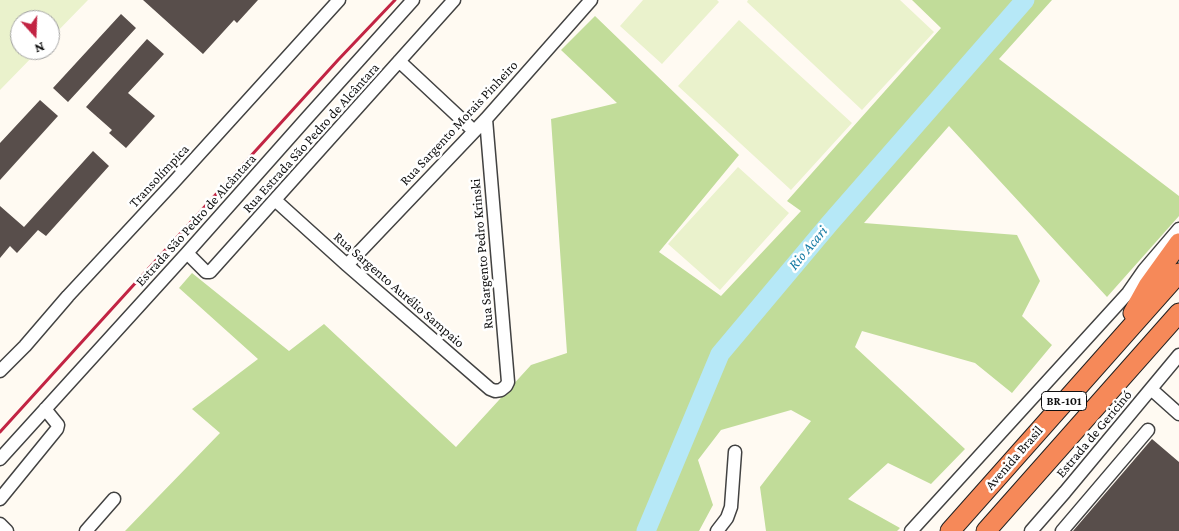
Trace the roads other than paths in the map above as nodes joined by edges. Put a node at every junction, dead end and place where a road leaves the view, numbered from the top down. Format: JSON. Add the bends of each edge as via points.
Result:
{"nodes":[{"id":1,"x":339,"y":0,"type":"edge"},
{"id":2,"x":413,"y":0,"type":"edge"},
{"id":3,"x":454,"y":0,"type":"edge"},
{"id":4,"x":592,"y":0,"type":"edge"},
{"id":5,"x":399,"y":61,"type":"junction"},
{"id":6,"x":486,"y":119,"type":"junction"},
{"id":7,"x":474,"y":131,"type":"junction"},
{"id":8,"x":275,"y":200,"type":"junction"},
{"id":9,"x":1179,"y":230,"type":"edge"},
{"id":10,"x":1179,"y":243,"type":"edge"},
{"id":11,"x":187,"y":254,"type":"junction"},
{"id":12,"x":347,"y":265,"type":"junction"},
{"id":13,"x":1179,"y":273,"type":"edge"},
{"id":14,"x":1179,"y":313,"type":"edge"},
{"id":15,"x":1120,"y":338,"type":"junction"},
{"id":16,"x":1179,"y":355,"type":"edge"},
{"id":17,"x":0,"y":372,"type":"edge"},
{"id":18,"x":506,"y":386,"type":"joint"},
{"id":19,"x":1151,"y":389,"type":"junction"},
{"id":20,"x":45,"y":409,"type":"junction"},
{"id":21,"x":1179,"y":414,"type":"edge"},
{"id":22,"x":1148,"y":430,"type":"dead end"},
{"id":23,"x":735,"y":452,"type":"dead end"},
{"id":24,"x":0,"y":459,"type":"edge"},
{"id":25,"x":0,"y":499,"type":"edge"},
{"id":26,"x":114,"y":499,"type":"dead end"},
{"id":27,"x":0,"y":524,"type":"edge"},
{"id":28,"x":7,"y":531,"type":"edge"},
{"id":29,"x":86,"y":531,"type":"edge"},
{"id":30,"x":717,"y":531,"type":"edge"},
{"id":31,"x":911,"y":531,"type":"edge"},
{"id":32,"x":950,"y":531,"type":"edge"},
{"id":33,"x":986,"y":531,"type":"edge"},
{"id":34,"x":1031,"y":531,"type":"edge"},
{"id":35,"x":1062,"y":531,"type":"edge"}],
"edges":[{"from":1,"to":17,"type":"street","name":"Transolímpica"},
{"from":2,"to":11,"type":"street","name":"Estrada São Pedro de Alcântara"},
{"from":3,"to":5,"type":"street","name":"Rua Estrada São Pedro de Alcântara"},
{"from":4,"to":6,"type":"street","name":"Rua Sargento Morais Pinheiro"},
{"from":5,"to":7,"type":"street"},
{"from":5,"to":8,"type":"street","name":"Rua Estrada São Pedro de Alcântara"},
{"from":6,"to":7,"type":"street","name":"Rua Sargento Morais Pinheiro"},
{"from":6,"to":18,"type":"street","name":"Rua Sargento Pedro Krinski"},
{"from":7,"to":12,"type":"street","name":"Rua Sargento Morais Pinheiro"},
{"from":8,"to":11,"type":"street","name":"Rua Estrada São Pedro de Alcântara","via":[[210,272]]},
{"from":8,"to":12,"type":"street","name":"Rua Sargento Aurélio Sampaio"},
{"from":9,"to":31,"type":"street","via":[[1128,293]]},
{"from":10,"to":15,"type":"highway","via":[[1148,286]]},
{"from":11,"to":20,"type":"street","name":"Estrada São Pedro de Alcântara"},
{"from":12,"to":18,"type":"street","name":"Rua Sargento Aurélio Sampaio","via":[[490,389],[502,390]]},
{"from":13,"to":15,"type":"highway","name":"Avenida Brasil","number":"BR-101"},
{"from":14,"to":33,"type":"highway","name":"Avenida Brasil","number":"BR-101"},
{"from":15,"to":32,"type":"highway","name":"Avenida Brasil","number":"BR-101"},
{"from":16,"to":19,"type":"street","name":"Estrada de Gericinó"},
{"from":19,"to":21,"type":"street"},
{"from":19,"to":34,"type":"street","name":"Estrada de Gericinó"},
{"from":20,"to":24,"type":"street","name":"Estrada São Pedro de Alcântara"},
{"from":20,"to":25,"type":"street","via":[[58,424],[57,429]]},
{"from":22,"to":35,"type":"street"},
{"from":23,"to":30,"type":"street","via":[[732,507]]},
{"from":26,"to":29,"type":"street"},
{"from":27,"to":28,"type":"street"}]}
